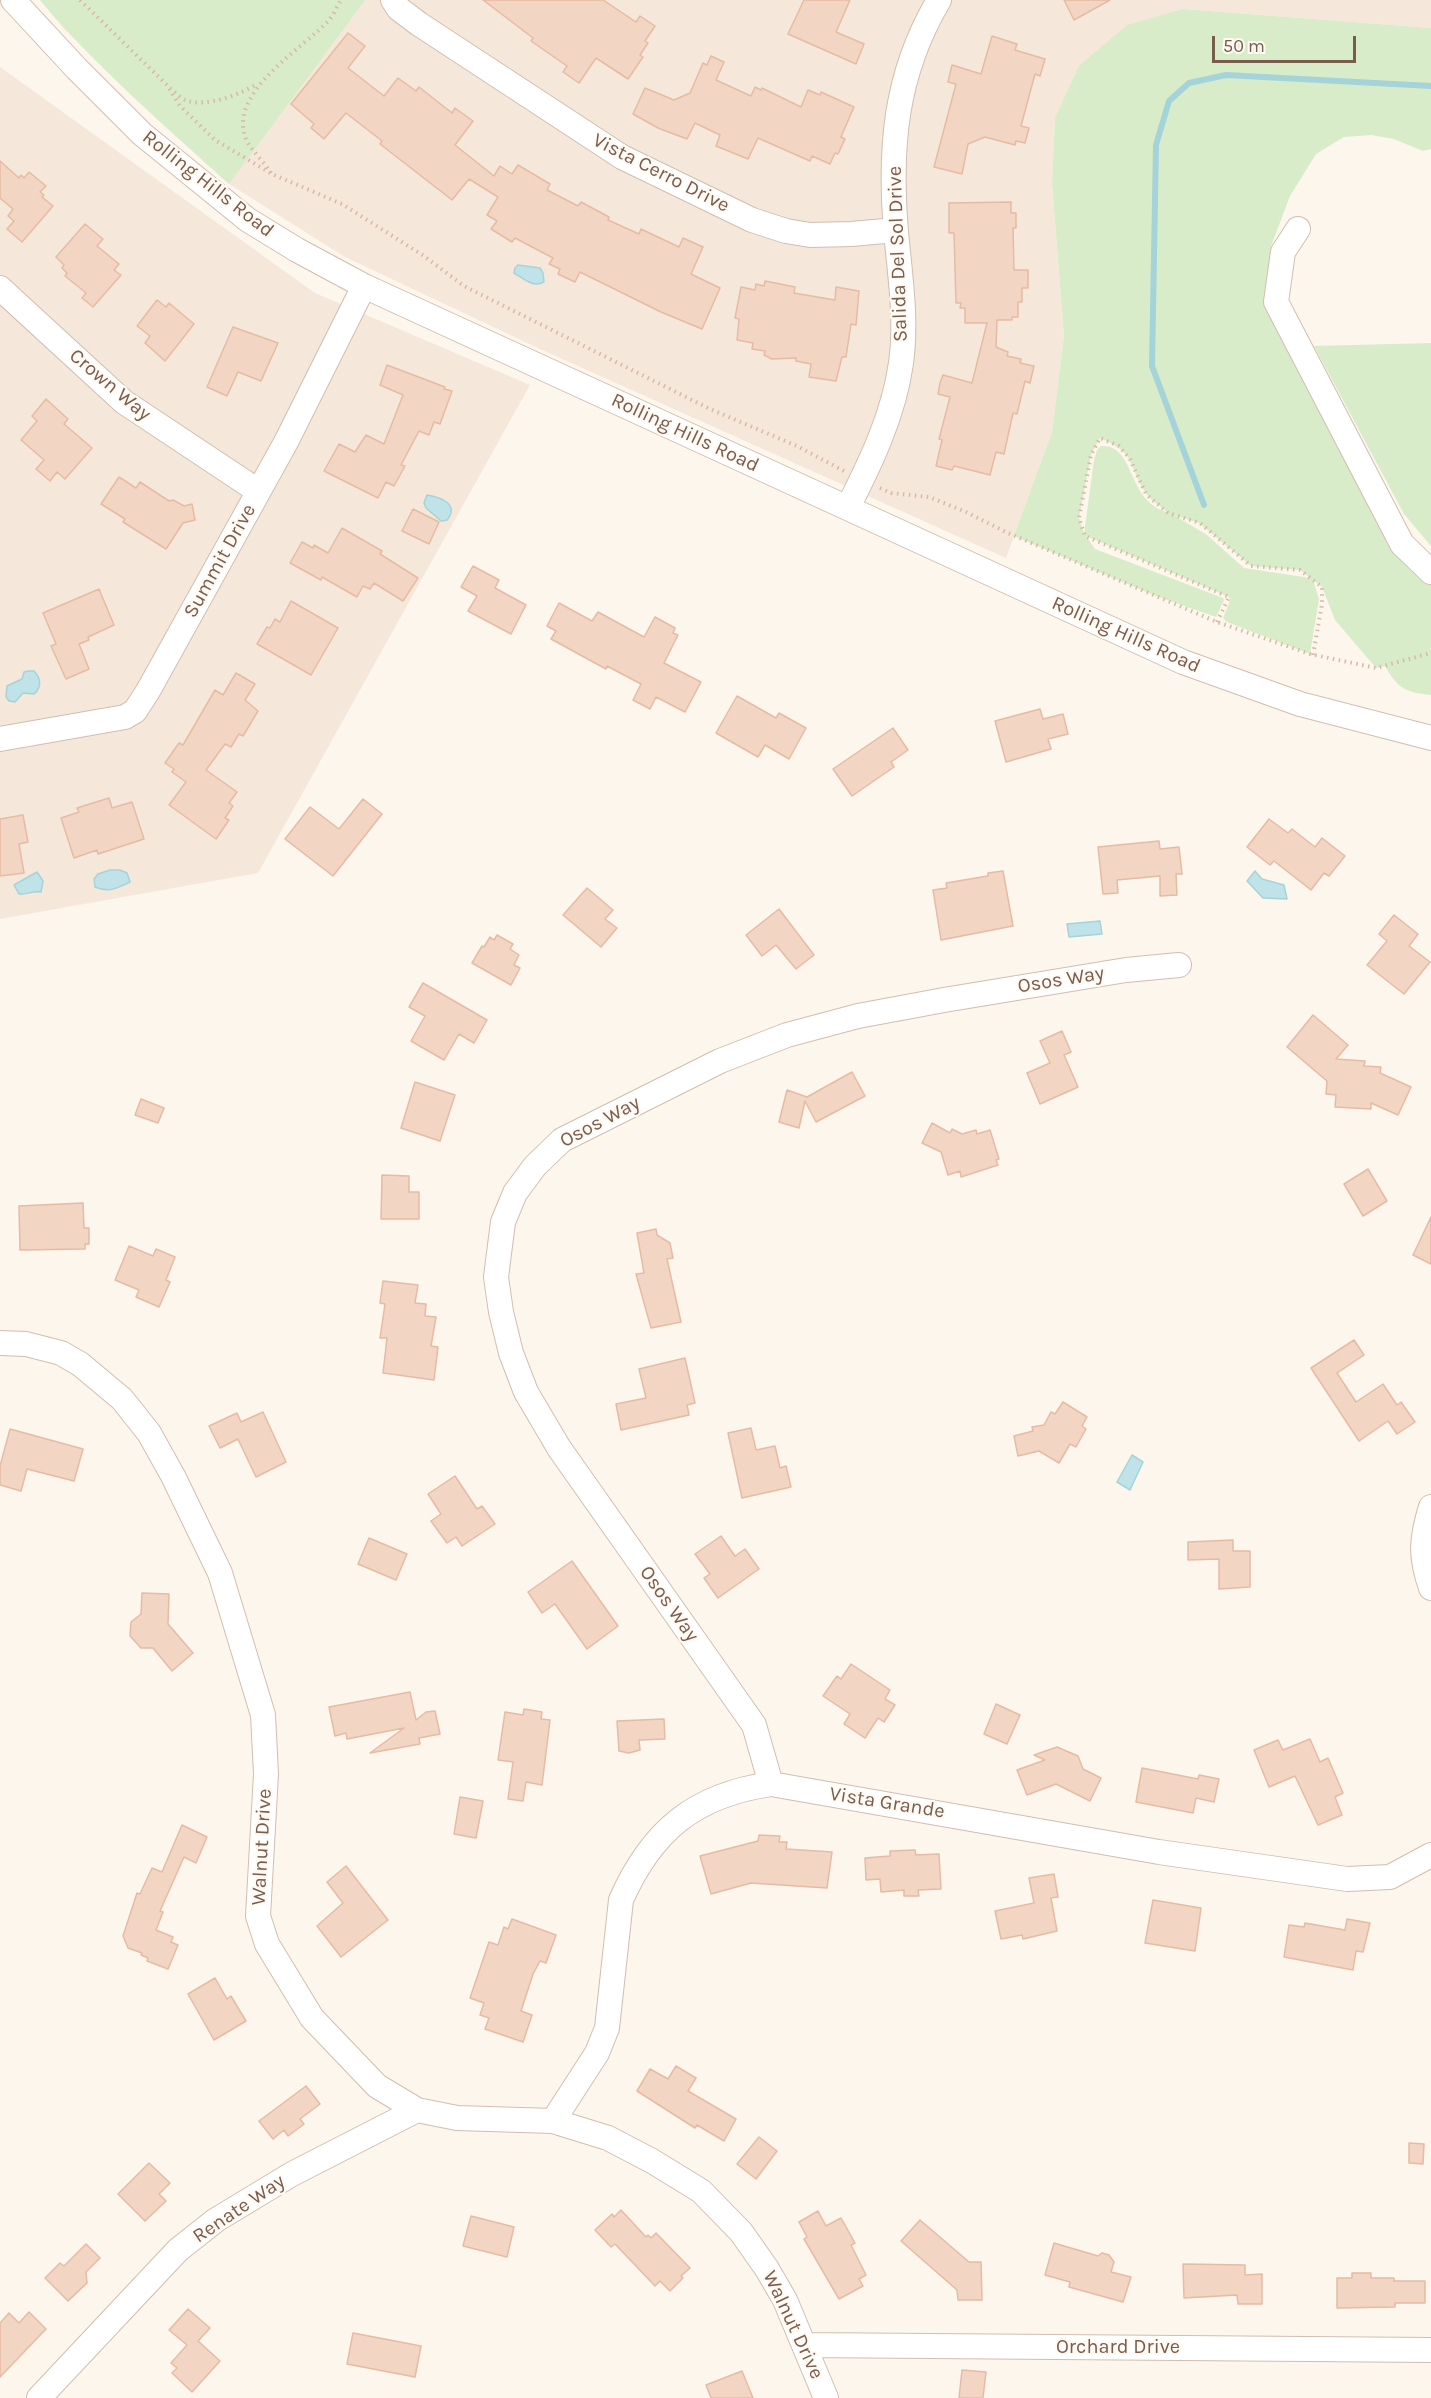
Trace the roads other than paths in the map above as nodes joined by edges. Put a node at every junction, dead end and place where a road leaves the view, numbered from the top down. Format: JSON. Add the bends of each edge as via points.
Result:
{"nodes":[{"id":1,"x":13,"y":0,"type":"edge"},
{"id":2,"x":393,"y":0,"type":"edge"},
{"id":3,"x":939,"y":0,"type":"edge"},
{"id":4,"x":1298,"y":229,"type":"dead end"},
{"id":5,"x":896,"y":230,"type":"junction"},
{"id":6,"x":364,"y":286,"type":"junction"},
{"id":7,"x":0,"y":288,"type":"edge"},
{"id":8,"x":258,"y":491,"type":"junction"},
{"id":9,"x":848,"y":507,"type":"junction"},
{"id":10,"x":1431,"y":572,"type":"edge"},
{"id":11,"x":1431,"y":738,"type":"edge"},
{"id":12,"x":0,"y":739,"type":"edge"},
{"id":13,"x":1179,"y":965,"type":"dead end"},
{"id":14,"x":0,"y":1343,"type":"edge"},
{"id":15,"x":1431,"y":1507,"type":"edge"},
{"id":16,"x":1431,"y":1588,"type":"edge"},
{"id":17,"x":771,"y":1784,"type":"junction"},
{"id":18,"x":1431,"y":1855,"type":"edge"},
{"id":19,"x":417,"y":2110,"type":"junction"},
{"id":20,"x":553,"y":2121,"type":"junction"},
{"id":21,"x":805,"y":2344,"type":"junction"},
{"id":22,"x":1431,"y":2350,"type":"edge"},
{"id":23,"x":39,"y":2398,"type":"edge"},
{"id":24,"x":826,"y":2398,"type":"edge"}],
"edges":[{"from":1,"to":6,"type":"street","name":"Rolling Hills Road","via":[[142,134],[248,220]]},
{"from":2,"to":5,"type":"street","name":"Vista Cerro Drive","via":[[419,24],[622,157],[752,220],[810,235]]},
{"from":3,"to":5,"type":"street","name":"Salida Del Sol Drive","via":[[910,60],[897,112],[893,169]]},
{"from":4,"to":10,"type":"street","via":[[1283,252],[1276,302],[1402,544]]},
{"from":5,"to":9,"type":"street","name":"Salida Del Sol Drive","via":[[903,306],[901,363],[890,414]]},
{"from":6,"to":8,"type":"street","name":"Summit Drive"},
{"from":6,"to":9,"type":"street","name":"Rolling Hills Road"},
{"from":7,"to":8,"type":"street","name":"Crown Way","via":[[124,402]]},
{"from":8,"to":12,"type":"street","name":"Summit Drive","via":[[135,711],[125,717]]},
{"from":9,"to":11,"type":"street","name":"Rolling Hills Road","via":[[1183,662],[1300,704]]},
{"from":13,"to":17,"type":"street","name":"Osos Way","via":[[956,998],[858,1016],[787,1035],[720,1061],[562,1140],[515,1193],[503,1222],[496,1277],[511,1353],[526,1392],[559,1448],[754,1725]]},
{"from":14,"to":19,"type":"street","name":"Walnut Drive","via":[[26,1344],[61,1353],[80,1364],[122,1399],[149,1433],[173,1476],[220,1573],[263,1715],[266,1774],[258,1916],[267,1944],[312,2018],[377,2086]]},
{"from":15,"to":16,"type":"street","via":[[1424,1529],[1423,1565]]},
{"from":17,"to":18,"type":"street","name":"Vista Grande","via":[[1159,1852],[1347,1879],[1390,1877]]},
{"from":17,"to":20,"type":"street","name":"Vista Grande","via":[[728,1793],[683,1815],[642,1858],[621,1900],[607,2028],[597,2053]]},
{"from":19,"to":20,"type":"street","name":"Walnut Drive","via":[[457,2118]]},
{"from":19,"to":23,"type":"street","name":"Renate Way","via":[[292,2174],[216,2220],[178,2250]]},
{"from":20,"to":21,"type":"street","name":"Walnut Drive","via":[[608,2138],[701,2191],[741,2232],[767,2269]]},
{"from":21,"to":22,"type":"street","name":"Orchard Drive"},
{"from":21,"to":24,"type":"street","name":"Walnut Drive"}]}
